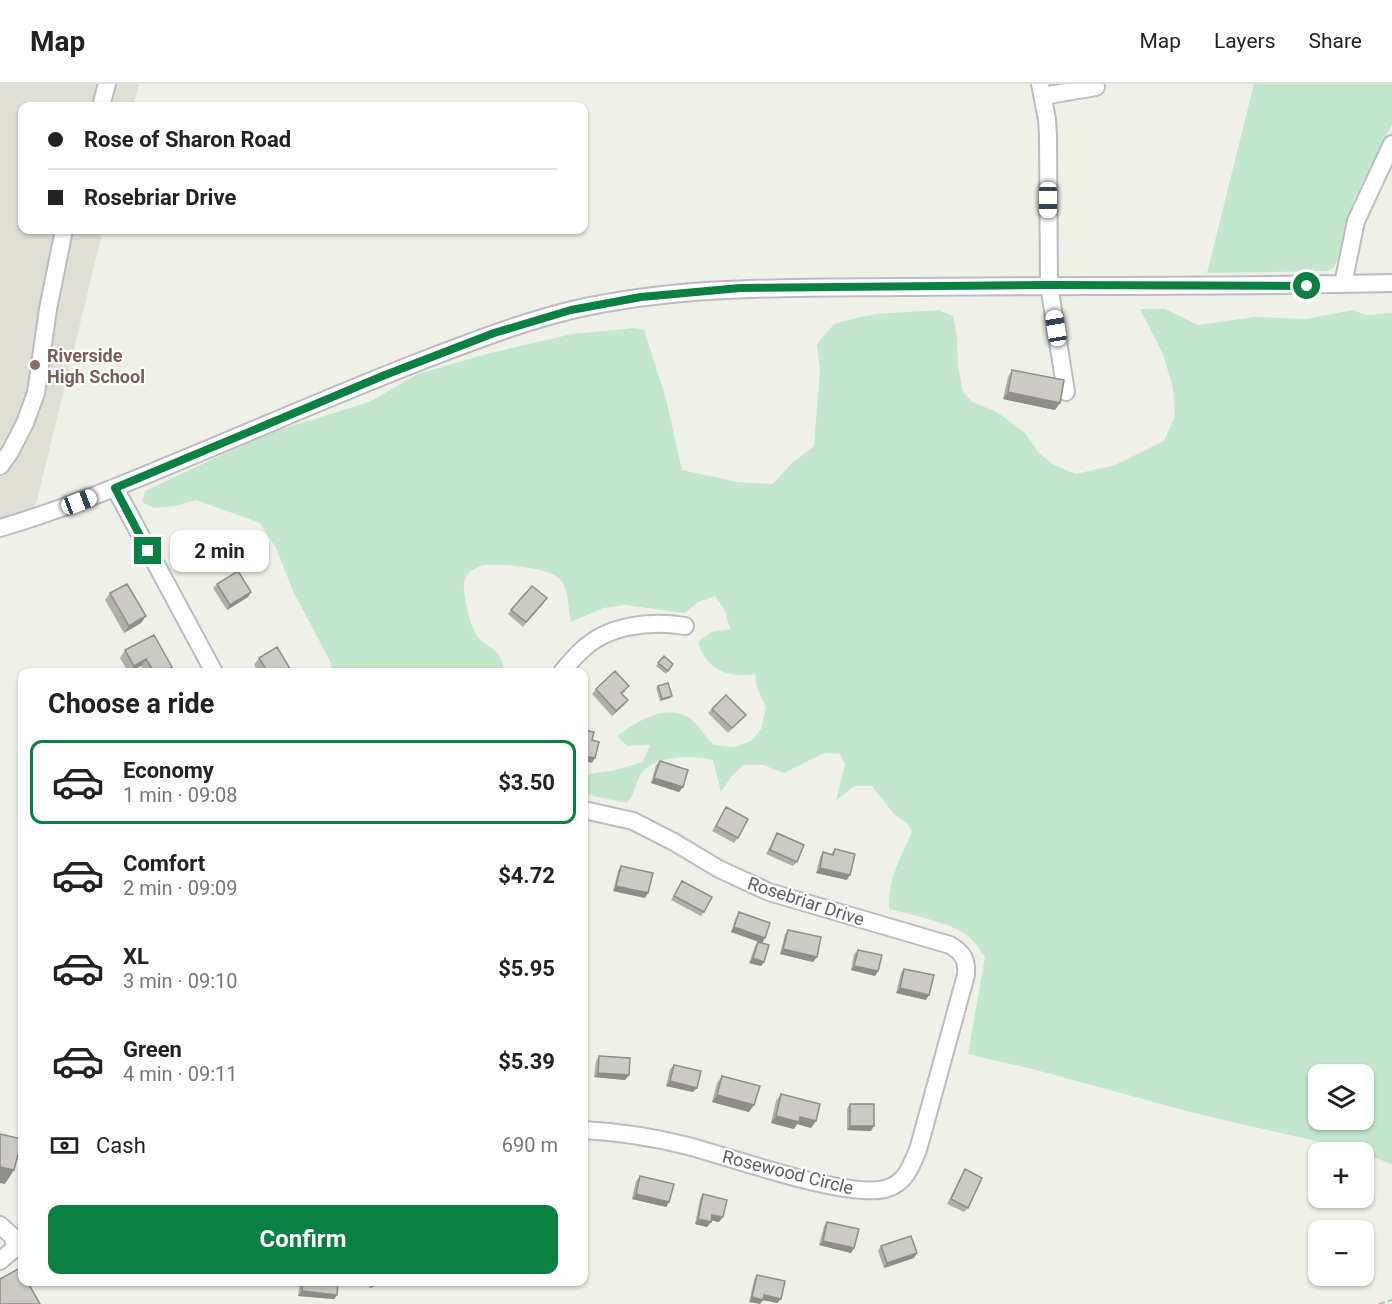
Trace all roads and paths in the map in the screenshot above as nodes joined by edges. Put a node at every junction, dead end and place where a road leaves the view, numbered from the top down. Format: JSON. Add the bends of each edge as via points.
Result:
{"nodes":[{"id":1,"x":107,"y":84,"type":"edge"},
{"id":2,"x":1096,"y":87,"type":"dead end"},
{"id":3,"x":1042,"y":90,"type":"edge"},
{"id":4,"x":102,"y":102,"type":"edge"},
{"id":5,"x":1392,"y":144,"type":"edge"},
{"id":6,"x":63,"y":234,"type":"edge"},
{"id":7,"x":1392,"y":283,"type":"edge"},
{"id":8,"x":1343,"y":284,"type":"junction"},
{"id":9,"x":1049,"y":285,"type":"junction"},
{"id":10,"x":1066,"y":392,"type":"edge"},
{"id":11,"x":0,"y":466,"type":"edge"},
{"id":12,"x":115,"y":488,"type":"junction"},
{"id":13,"x":0,"y":528,"type":"edge"},
{"id":14,"x":685,"y":626,"type":"dead end"},
{"id":15,"x":212,"y":668,"type":"edge"},
{"id":16,"x":565,"y":668,"type":"edge"},
{"id":17,"x":588,"y":811,"type":"edge"},
{"id":18,"x":964,"y":957,"type":"joint"},
{"id":19,"x":588,"y":1130,"type":"edge"},
{"id":20,"x":0,"y":1225,"type":"edge"},
{"id":21,"x":0,"y":1261,"type":"edge"},
{"id":22,"x":1392,"y":1299,"type":"edge"},
{"id":23,"x":1379,"y":1304,"type":"edge"}],
"edges":[{"from":1,"to":4,"type":"street"},
{"from":2,"to":3,"type":"street"},
{"from":3,"to":9,"type":"street","via":[[1048,136]]},
{"from":5,"to":8,"type":"street","via":[[1356,221]]},
{"from":6,"to":11,"type":"street","via":[[36,393],[25,423]]},
{"from":7,"to":8,"type":"street"},
{"from":8,"to":9,"type":"street"},
{"from":9,"to":10,"type":"street"},
{"from":9,"to":12,"type":"street","via":[[718,289],[641,297],[580,309],[494,333]]},
{"from":12,"to":13,"type":"street"},
{"from":12,"to":15,"type":"street"},
{"from":14,"to":16,"type":"street","via":[[656,623],[617,630],[582,649]]},
{"from":17,"to":18,"type":"street","name":"Rosebriar Drive","via":[[633,821],[769,892],[939,941]]},
{"from":18,"to":19,"type":"street","name":"Rosewood Circle","via":[[966,975],[918,1150],[910,1170],[897,1185],[873,1191],[824,1184],[664,1141]]},
{"from":20,"to":21,"type":"street","via":[[13,1236],[15,1248]]},
{"from":22,"to":23,"type":"path"}]}
